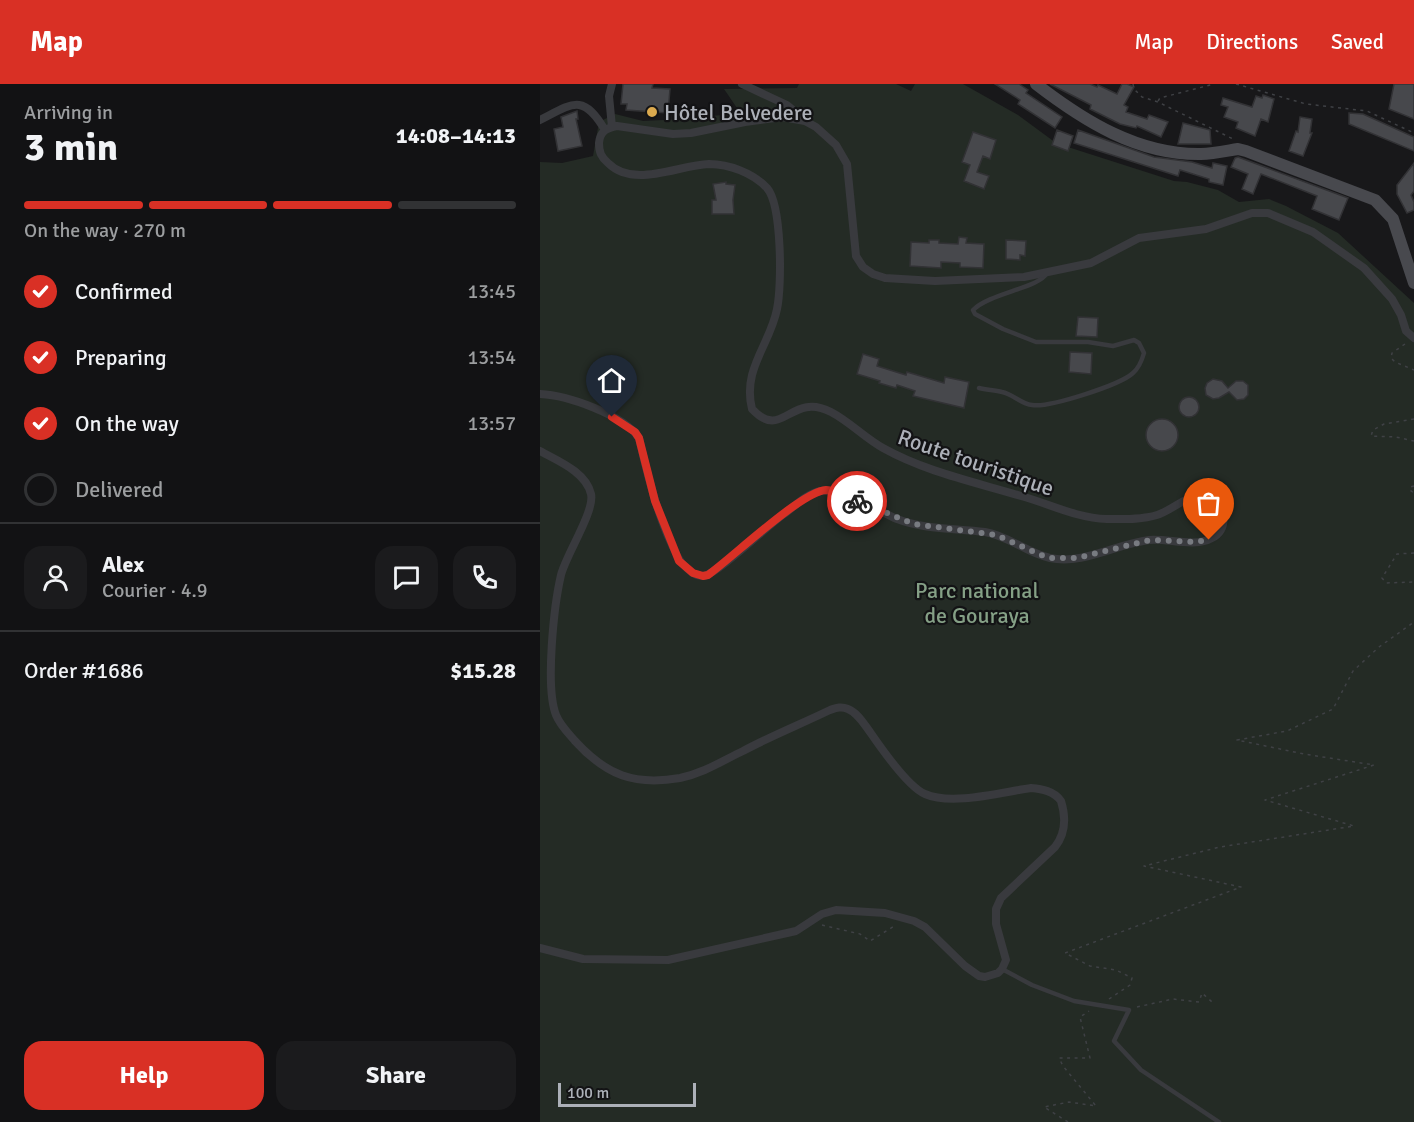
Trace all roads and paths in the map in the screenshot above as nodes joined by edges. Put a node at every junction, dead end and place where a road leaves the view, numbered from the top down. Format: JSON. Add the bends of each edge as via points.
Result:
{"nodes":[{"id":1,"x":612,"y":84,"type":"edge"},
{"id":2,"x":742,"y":84,"type":"edge"},
{"id":3,"x":1036,"y":84,"type":"edge"},
{"id":4,"x":1133,"y":84,"type":"edge"},
{"id":5,"x":1214,"y":84,"type":"edge"},
{"id":6,"x":1236,"y":84,"type":"edge"},
{"id":7,"x":1158,"y":102,"type":"junction"},
{"id":8,"x":540,"y":120,"type":"edge"},
{"id":9,"x":805,"y":121,"type":"junction"},
{"id":10,"x":608,"y":128,"type":"junction"},
{"id":11,"x":1414,"y":133,"type":"edge"},
{"id":12,"x":1238,"y":150,"type":"junction"},
{"id":13,"x":1049,"y":271,"type":"junction"},
{"id":14,"x":1414,"y":283,"type":"edge"},
{"id":15,"x":1414,"y":338,"type":"edge"},
{"id":16,"x":1414,"y":370,"type":"edge"},
{"id":17,"x":979,"y":388,"type":"dead end"},
{"id":18,"x":540,"y":394,"type":"edge"},
{"id":19,"x":1414,"y":419,"type":"edge"},
{"id":20,"x":1414,"y":441,"type":"edge"},
{"id":21,"x":540,"y":451,"type":"edge"},
{"id":22,"x":1414,"y":486,"type":"edge"},
{"id":23,"x":1414,"y":493,"type":"edge"},
{"id":24,"x":1414,"y":553,"type":"edge"},
{"id":25,"x":1414,"y":582,"type":"edge"},
{"id":26,"x":1414,"y":622,"type":"edge"},
{"id":27,"x":900,"y":916,"type":"junction"},
{"id":28,"x":809,"y":924,"type":"junction"},
{"id":29,"x":540,"y":948,"type":"edge"},
{"id":30,"x":1002,"y":969,"type":"junction"},
{"id":31,"x":1212,"y":1002,"type":"dead end"},
{"id":32,"x":1100,"y":1004,"type":"junction"},
{"id":33,"x":1130,"y":1010,"type":"junction"},
{"id":34,"x":1068,"y":1122,"type":"edge"},
{"id":35,"x":1219,"y":1122,"type":"edge"}],
"edges":[{"from":1,"to":10,"type":"street"},
{"from":2,"to":9,"type":"street","via":[[787,105]]},
{"from":3,"to":12,"type":"main road","via":[[1094,124],[1145,146],[1192,154]]},
{"from":4,"to":7,"type":"path","via":[[1142,97]]},
{"from":5,"to":7,"type":"path","via":[[1168,95]]},
{"from":6,"to":11,"type":"path","via":[[1306,104],[1367,111]]},
{"from":7,"to":12,"type":"path","via":[[1237,141]]},
{"from":8,"to":10,"type":"street","via":[[577,104],[593,112]]},
{"from":9,"to":10,"type":"street","via":[[782,117],[673,134]]},
{"from":9,"to":13,"type":"street","via":[[816,126],[844,157],[856,256],[862,267],[873,274],[935,282],[1016,278]]},
{"from":10,"to":18,"type":"street","name":"Route touristique","via":[[600,139],[599,152],[615,170],[642,174],[721,165],[757,179],[772,196],[778,241],[778,309],[749,385],[752,409],[764,420],[774,422],[799,408],[818,407],[837,415],[898,456],[1080,516],[1121,519],[1157,515],[1196,494],[1208,492],[1221,504],[1223,525],[1216,536],[1203,542],[1150,540],[1059,559],[996,535],[914,524],[823,490],[771,524],[708,575],[698,575],[687,571],[679,561],[655,501],[635,432],[572,400]]},
{"from":12,"to":14,"type":"main road","via":[[1375,200],[1393,219]]},
{"from":13,"to":15,"type":"street","via":[[1091,263],[1139,238],[1206,229],[1252,213],[1268,213],[1313,232],[1364,268],[1392,298],[1406,331]]},
{"from":13,"to":17,"type":"lane","via":[[1039,282],[979,304],[973,310],[975,314],[1036,342],[1113,346],[1134,340],[1144,353],[1140,364],[1133,374],[1116,382],[1043,405]]},
{"from":15,"to":16,"type":"path","via":[[1392,353],[1391,358]]},
{"from":19,"to":20,"type":"path","via":[[1384,424],[1373,430],[1371,436]]},
{"from":21,"to":30,"type":"street","via":[[580,477],[592,499],[562,573],[552,640],[553,702],[569,735],[616,774],[629,779],[661,780],[706,771],[840,707],[859,717],[886,756],[925,794],[965,798],[1031,788],[1053,793],[1063,807],[1062,839],[998,904],[996,924],[1006,954]]},
{"from":22,"to":23,"type":"path","via":[[1410,487]]},
{"from":24,"to":25,"type":"path","via":[[1397,554],[1382,578],[1386,583]]},
{"from":26,"to":32,"type":"path","via":[[1353,671],[1333,709],[1287,731],[1237,740],[1374,765],[1264,800],[1354,826],[1220,847],[1144,866],[1241,887],[1065,953],[1090,966],[1116,970],[1132,978],[1130,985]]},
{"from":27,"to":28,"type":"street","via":[[836,910]]},
{"from":27,"to":28,"type":"path","via":[[901,922],[870,941],[860,934]]},
{"from":27,"to":30,"type":"street","via":[[925,927],[979,976]]},
{"from":28,"to":29,"type":"street","via":[[796,931],[668,960],[583,959]]},
{"from":30,"to":32,"type":"lane","via":[[1032,986],[1074,1001]]},
{"from":31,"to":33,"type":"path","via":[[1202,993],[1199,1002],[1173,999]]},
{"from":32,"to":33,"type":"lane"},
{"from":32,"to":34,"type":"path","via":[[1080,1017],[1090,1058],[1059,1058],[1095,1106],[1069,1102],[1044,1107]]},
{"from":33,"to":35,"type":"lane","via":[[1114,1041],[1141,1070]]}]}
